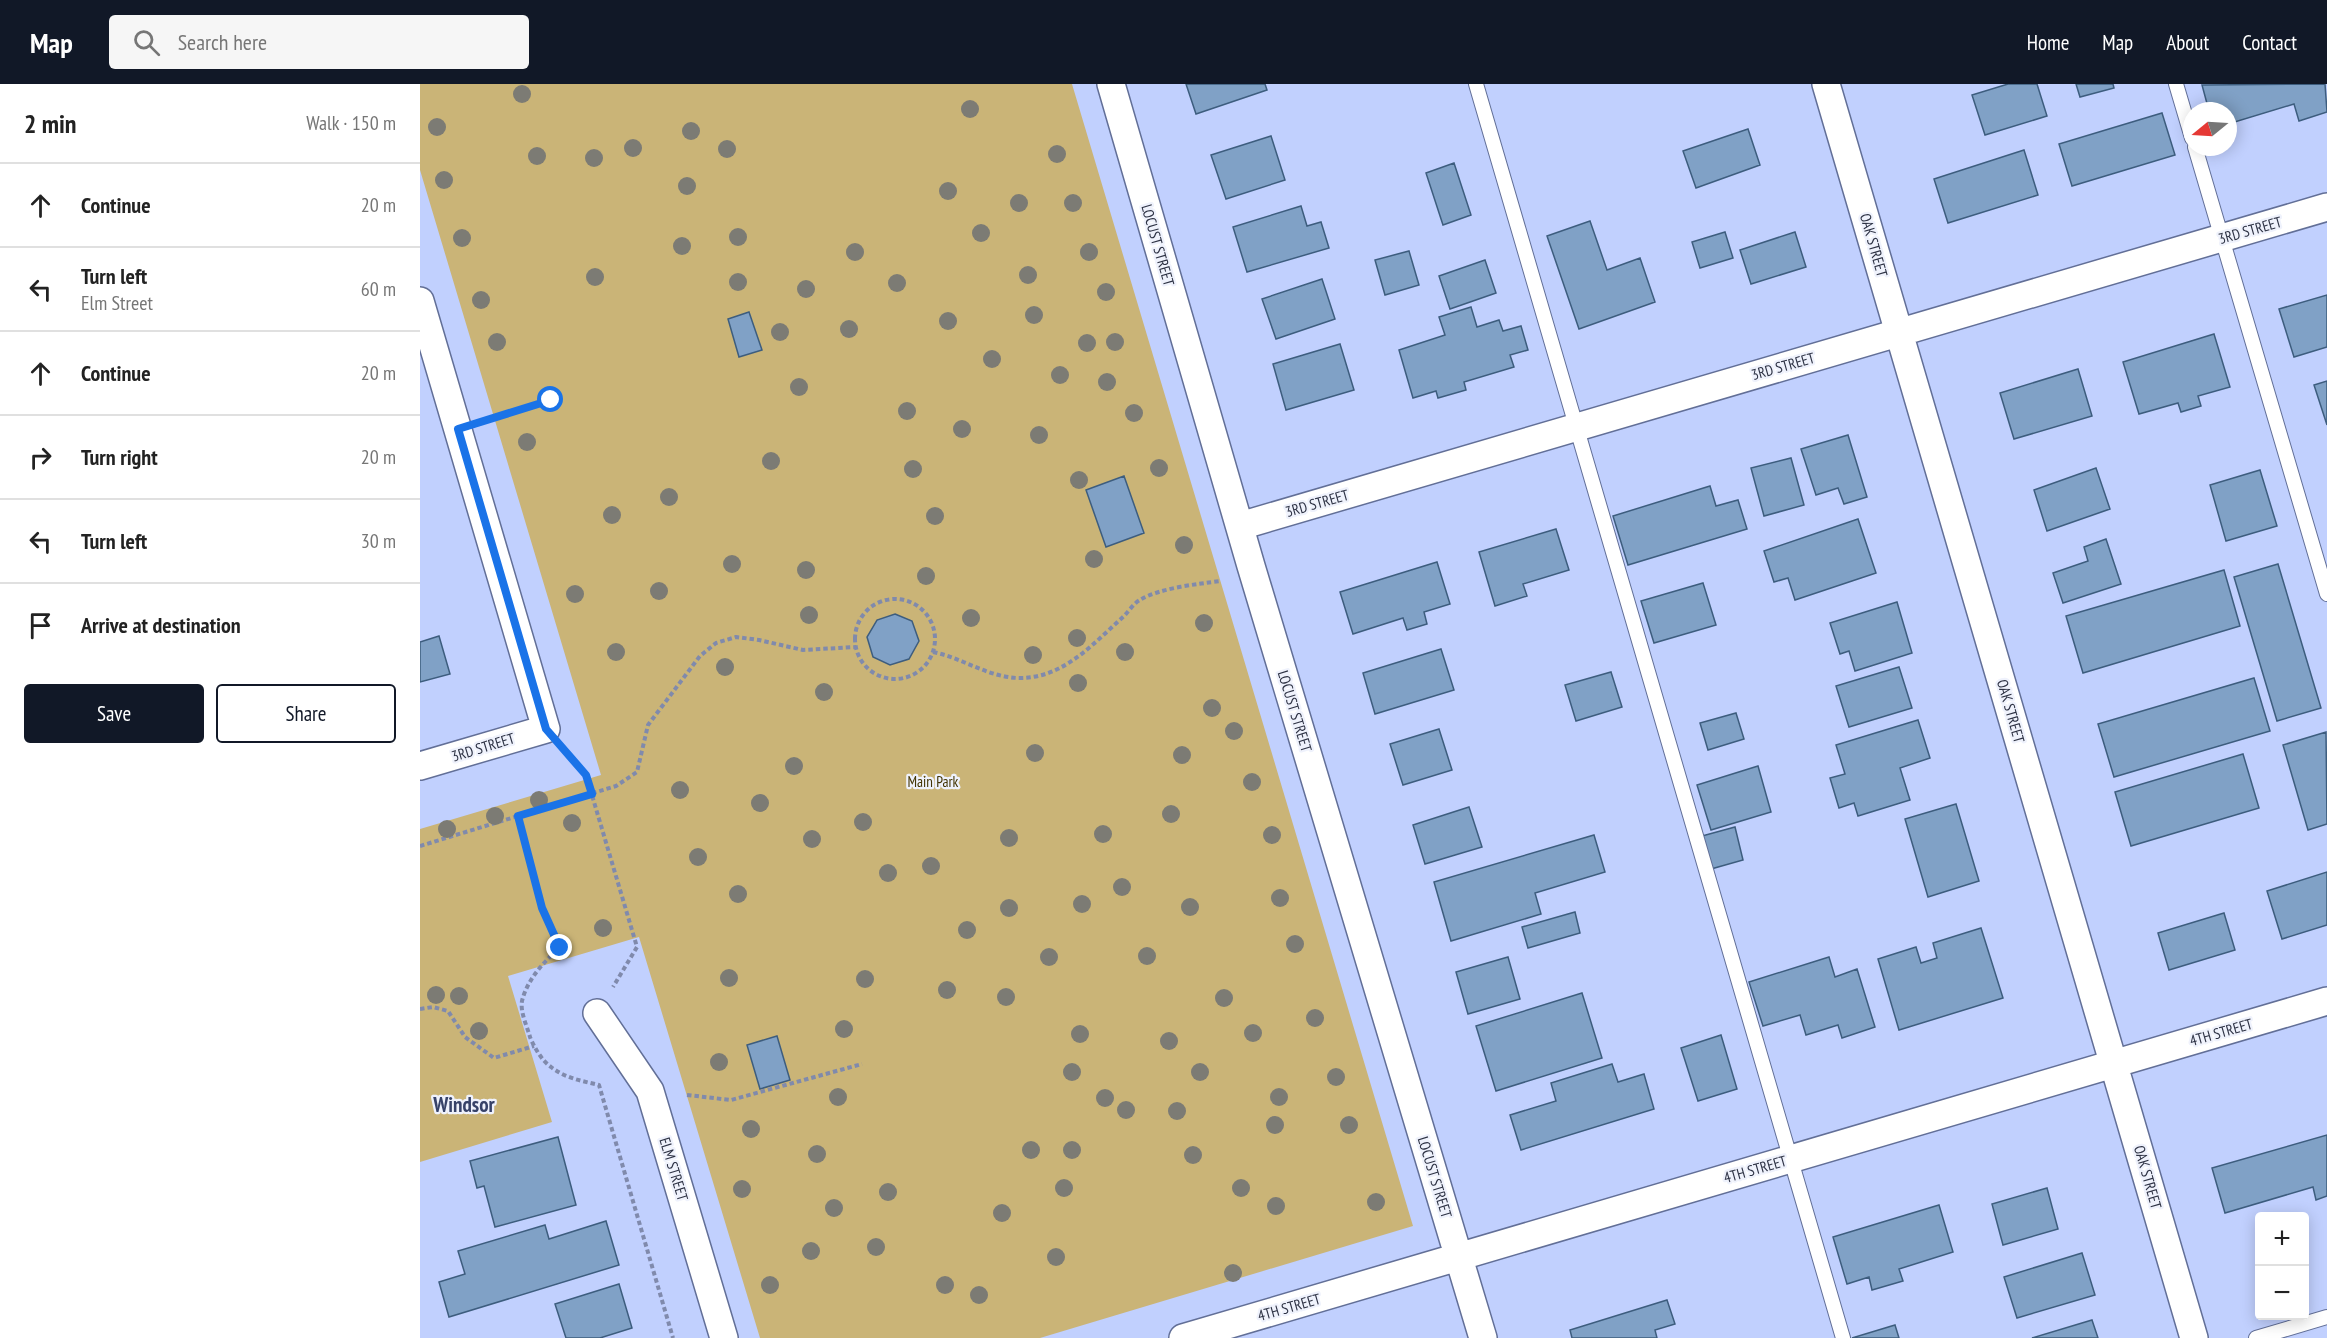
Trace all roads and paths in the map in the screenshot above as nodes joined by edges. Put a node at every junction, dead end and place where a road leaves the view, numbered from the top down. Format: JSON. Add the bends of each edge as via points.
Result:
{"nodes":[{"id":1,"x":1111,"y":84,"type":"edge"},
{"id":2,"x":1476,"y":84,"type":"edge"},
{"id":3,"x":1826,"y":84,"type":"edge"},
{"id":4,"x":2176,"y":84,"type":"edge"},
{"id":5,"x":2183,"y":108,"type":"edge"},
{"id":6,"x":2198,"y":156,"type":"edge"},
{"id":7,"x":2327,"y":207,"type":"edge"},
{"id":8,"x":2222,"y":238,"type":"junction"},
{"id":9,"x":420,"y":301,"type":"edge"},
{"id":10,"x":1899,"y":332,"type":"junction"},
{"id":11,"x":551,"y":400,"type":"dead end"},
{"id":12,"x":1577,"y":427,"type":"junction"},
{"id":13,"x":458,"y":429,"type":"junction"},
{"id":14,"x":1240,"y":526,"type":"junction"},
{"id":15,"x":1220,"y":581,"type":"dead end"},
{"id":16,"x":2327,"y":594,"type":"edge"},
{"id":17,"x":856,"y":647,"type":"junction"},
{"id":18,"x":933,"y":652,"type":"junction"},
{"id":19,"x":546,"y":729,"type":"junction"},
{"id":20,"x":420,"y":766,"type":"edge"},
{"id":21,"x":592,"y":794,"type":"junction"},
{"id":22,"x":518,"y":816,"type":"junction"},
{"id":23,"x":420,"y":846,"type":"edge"},
{"id":24,"x":2327,"y":1001,"type":"edge"},
{"id":25,"x":420,"y":1008,"type":"edge"},
{"id":26,"x":597,"y":1013,"type":"joint"},
{"id":27,"x":534,"y":1046,"type":"junction"},
{"id":28,"x":2115,"y":1063,"type":"junction"},
{"id":29,"x":862,"y":1064,"type":"dead end"},
{"id":30,"x":687,"y":1095,"type":"dead end"},
{"id":31,"x":1790,"y":1159,"type":"junction"},
{"id":32,"x":1459,"y":1257,"type":"junction"},
{"id":33,"x":2327,"y":1317,"type":"edge"},
{"id":34,"x":673,"y":1338,"type":"edge"},
{"id":35,"x":724,"y":1338,"type":"edge"},
{"id":36,"x":1183,"y":1338,"type":"edge"},
{"id":37,"x":1483,"y":1338,"type":"edge"},
{"id":38,"x":1843,"y":1338,"type":"edge"},
{"id":39,"x":2194,"y":1338,"type":"edge"},
{"id":40,"x":2256,"y":1338,"type":"edge"}],
"edges":[{"from":1,"to":14,"type":"street","name":"LOCUST STREET"},
{"from":2,"to":12,"type":"lane"},
{"from":3,"to":10,"type":"street","name":"OAK STREET"},
{"from":4,"to":5,"type":"lane"},
{"from":6,"to":8,"type":"lane"},
{"from":7,"to":8,"type":"street","name":"3RD STREET"},
{"from":8,"to":10,"type":"street","name":"3RD STREET"},
{"from":8,"to":16,"type":"lane"},
{"from":9,"to":13,"type":"street"},
{"from":10,"to":12,"type":"street","name":"3RD STREET"},
{"from":10,"to":28,"type":"street","name":"OAK STREET"},
{"from":11,"to":13,"type":"path"},
{"from":12,"to":14,"type":"street","name":"3RD STREET"},
{"from":12,"to":31,"type":"lane"},
{"from":13,"to":19,"type":"street"},
{"from":14,"to":32,"type":"street","name":"LOCUST STREET"},
{"from":15,"to":18,"type":"path","via":[[1179,587],[1140,600],[1080,656],[1047,673],[1022,678],[999,675]]},
{"from":17,"to":18,"type":"path","via":[[864,665],[888,679],[916,674]]},
{"from":17,"to":18,"type":"path","via":[[856,627],[862,615],[885,600],[902,599],[926,613],[933,625]]},
{"from":17,"to":21,"type":"path","via":[[803,650],[736,638],[716,643],[700,656],[648,725],[637,772],[616,786]]},
{"from":19,"to":20,"type":"street","name":"3RD STREET"},
{"from":19,"to":21,"type":"path","via":[[586,775]]},
{"from":21,"to":22,"type":"path"},
{"from":21,"to":26,"type":"path","via":[[637,947]]},
{"from":22,"to":23,"type":"path"},
{"from":22,"to":27,"type":"path","via":[[542,908],[560,948],[546,959],[522,1002]]},
{"from":24,"to":28,"type":"street","name":"4TH STREET"},
{"from":25,"to":27,"type":"path","via":[[433,1006],[448,1011],[465,1037],[494,1058]]},
{"from":26,"to":35,"type":"street","name":"ELM STREET","via":[[651,1091]]},
{"from":27,"to":34,"type":"path","via":[[549,1066],[567,1077],[599,1085]]},
{"from":28,"to":31,"type":"street","name":"4TH STREET"},
{"from":28,"to":39,"type":"street","name":"OAK STREET"},
{"from":29,"to":30,"type":"path","via":[[731,1100]]},
{"from":31,"to":32,"type":"street","name":"4TH STREET"},
{"from":31,"to":38,"type":"lane"},
{"from":32,"to":36,"type":"street","name":"4TH STREET"},
{"from":32,"to":37,"type":"street","name":"LOCUST STREET"},
{"from":33,"to":40,"type":"lane"}]}
